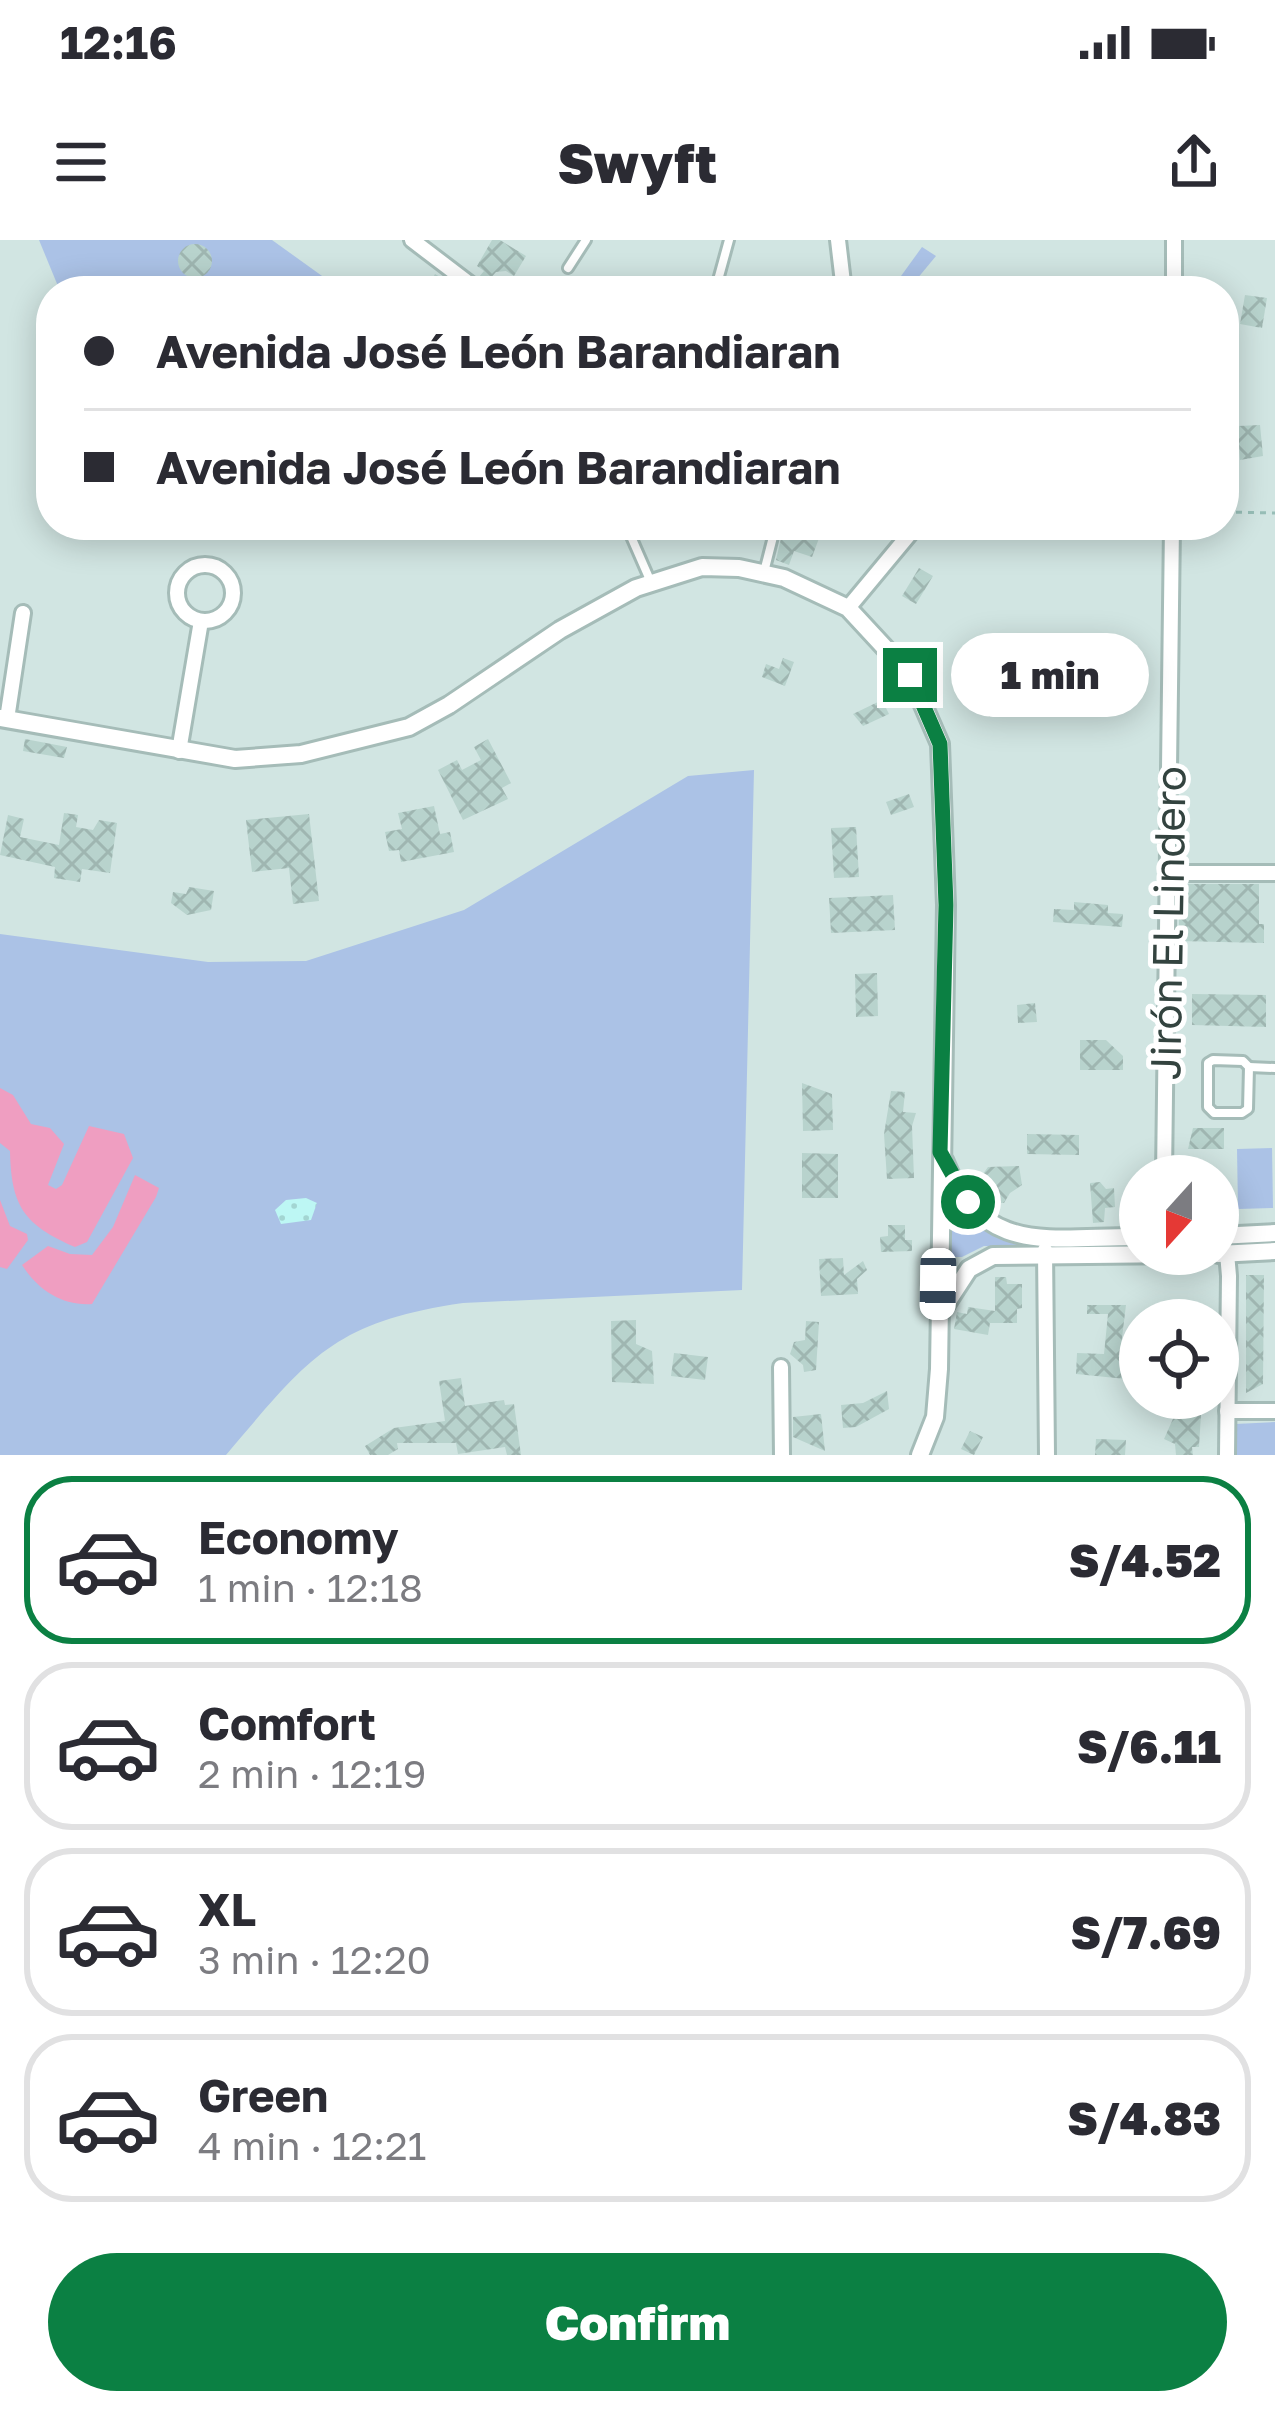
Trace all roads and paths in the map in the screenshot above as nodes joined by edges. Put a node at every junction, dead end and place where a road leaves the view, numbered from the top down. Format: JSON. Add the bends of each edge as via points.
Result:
{"nodes":[{"id":1,"x":412,"y":240,"type":"edge"},
{"id":2,"x":586,"y":240,"type":"edge"},
{"id":3,"x":729,"y":240,"type":"edge"},
{"id":4,"x":838,"y":240,"type":"edge"},
{"id":5,"x":1174,"y":240,"type":"edge"},
{"id":6,"x":568,"y":268,"type":"dead end"},
{"id":7,"x":459,"y":276,"type":"edge"},
{"id":8,"x":719,"y":276,"type":"edge"},
{"id":9,"x":842,"y":276,"type":"edge"},
{"id":10,"x":1174,"y":276,"type":"edge"},
{"id":11,"x":1239,"y":512,"type":"edge"},
{"id":12,"x":1275,"y":513,"type":"edge"},
{"id":13,"x":633,"y":540,"type":"edge"},
{"id":14,"x":772,"y":540,"type":"edge"},
{"id":15,"x":905,"y":540,"type":"edge"},
{"id":16,"x":1172,"y":540,"type":"edge"},
{"id":17,"x":763,"y":574,"type":"junction"},
{"id":18,"x":651,"y":582,"type":"junction"},
{"id":19,"x":848,"y":608,"type":"junction"},
{"id":20,"x":23,"y":613,"type":"dead end"},
{"id":21,"x":201,"y":621,"type":"junction"},
{"id":22,"x":4,"y":719,"type":"edge"},
{"id":23,"x":179,"y":751,"type":"junction"},
{"id":24,"x":1171,"y":873,"type":"junction"},
{"id":25,"x":1275,"y":873,"type":"edge"},
{"id":26,"x":1250,"y":1066,"type":"junction"},
{"id":27,"x":1275,"y":1067,"type":"edge"},
{"id":28,"x":940,"y":1152,"type":"junction"},
{"id":29,"x":1164,"y":1155,"type":"edge"},
{"id":30,"x":980,"y":1217,"type":"junction"},
{"id":31,"x":940,"y":1218,"type":"junction"},
{"id":32,"x":1119,"y":1239,"type":"edge"},
{"id":33,"x":1045,"y":1245,"type":"junction"},
{"id":34,"x":939,"y":1250,"type":"junction"},
{"id":35,"x":1119,"y":1251,"type":"edge"},
{"id":36,"x":969,"y":1269,"type":"junction"},
{"id":37,"x":938,"y":1318,"type":"junction"},
{"id":38,"x":781,"y":1367,"type":"dead end"},
{"id":39,"x":1239,"y":1411,"type":"edge"},
{"id":40,"x":1275,"y":1412,"type":"edge"},
{"id":41,"x":1227,"y":1419,"type":"edge"},
{"id":42,"x":1046,"y":1437,"type":"junction"},
{"id":43,"x":782,"y":1455,"type":"edge"},
{"id":44,"x":920,"y":1455,"type":"edge"},
{"id":45,"x":1036,"y":1455,"type":"edge"},
{"id":46,"x":1048,"y":1455,"type":"edge"},
{"id":47,"x":1227,"y":1455,"type":"edge"}],
"edges":[{"from":1,"to":7,"type":"street"},
{"from":2,"to":6,"type":"lane"},
{"from":3,"to":8,"type":"lane"},
{"from":4,"to":9,"type":"street"},
{"from":5,"to":10,"type":"street"},
{"from":11,"to":12,"type":"path"},
{"from":13,"to":18,"type":"lane"},
{"from":14,"to":17,"type":"lane"},
{"from":15,"to":19,"type":"street"},
{"from":16,"to":24,"type":"street","name":"Jirón El Lindero"},
{"from":17,"to":18,"type":"street","via":[[702,567]]},
{"from":17,"to":19,"type":"street"},
{"from":18,"to":23,"type":"street","via":[[409,727],[301,754],[235,759]]},
{"from":19,"to":28,"type":"street","via":[[910,675],[940,744]]},
{"from":20,"to":22,"type":"street"},
{"from":21,"to":21,"type":"street","via":[[226,613],[233,597],[230,579],[208,565],[183,576],[177,594],[184,612]]},
{"from":21,"to":23,"type":"street"},
{"from":22,"to":23,"type":"street"},
{"from":24,"to":25,"type":"street"},
{"from":24,"to":29,"type":"street","name":"Jirón El Lindero"},
{"from":26,"to":26,"type":"lane","via":[[1208,1063],[1214,1113],[1248,1109]]},
{"from":26,"to":27,"type":"lane"},
{"from":28,"to":30,"type":"street"},
{"from":28,"to":31,"type":"street"},
{"from":30,"to":31,"type":"street","via":[[957,1207]]},
{"from":30,"to":33,"type":"street"},
{"from":31,"to":34,"type":"street"},
{"from":32,"to":33,"type":"street"},
{"from":33,"to":35,"type":"street"},
{"from":33,"to":36,"type":"street"},
{"from":33,"to":42,"type":"street"},
{"from":34,"to":36,"type":"street","via":[[947,1264]]},
{"from":34,"to":37,"type":"street"},
{"from":36,"to":37,"type":"street"},
{"from":37,"to":44,"type":"street","via":[[938,1397]]},
{"from":38,"to":43,"type":"street"},
{"from":39,"to":40,"type":"street"},
{"from":41,"to":47,"type":"street"},
{"from":42,"to":45,"type":"street"},
{"from":42,"to":46,"type":"street"}]}
